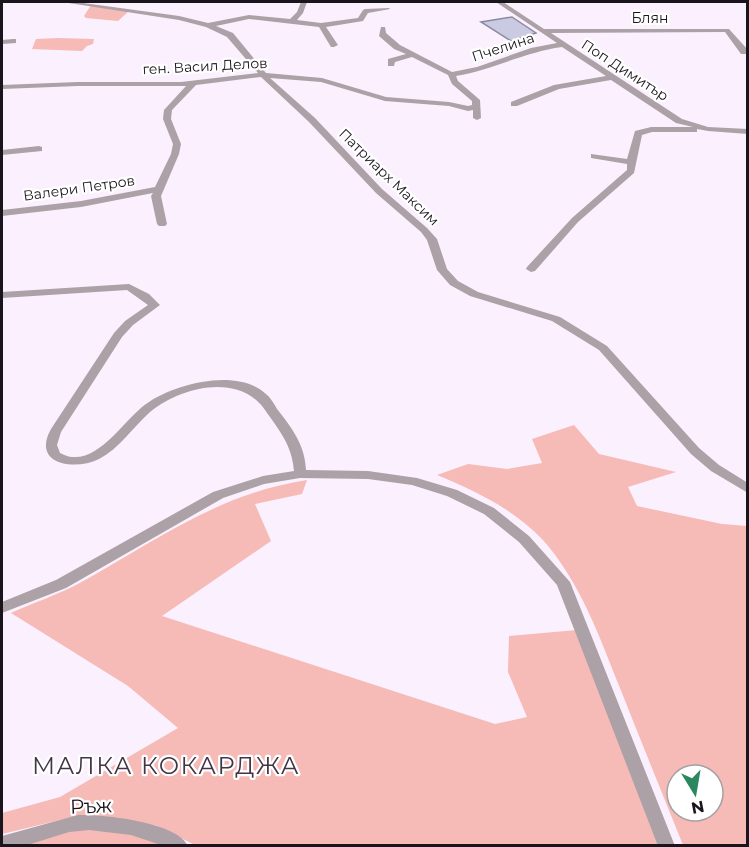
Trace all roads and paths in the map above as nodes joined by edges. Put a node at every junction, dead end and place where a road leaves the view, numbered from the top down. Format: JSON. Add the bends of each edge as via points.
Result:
{"nodes":[{"id":1,"x":65,"y":2,"type":"edge"},
{"id":2,"x":304,"y":2,"type":"edge"},
{"id":3,"x":499,"y":2,"type":"edge"},
{"id":4,"x":387,"y":9,"type":"dead end"},
{"id":5,"x":291,"y":22,"type":"junction"},
{"id":6,"x":208,"y":25,"type":"junction"},
{"id":7,"x":321,"y":25,"type":"junction"},
{"id":8,"x":383,"y":28,"type":"dead end"},
{"id":9,"x":541,"y":31,"type":"junction"},
{"id":10,"x":13,"y":41,"type":"dead end"},
{"id":11,"x":2,"y":42,"type":"edge"},
{"id":12,"x":334,"y":45,"type":"dead end"},
{"id":13,"x":562,"y":45,"type":"junction"},
{"id":14,"x":747,"y":52,"type":"edge"},
{"id":15,"x":411,"y":55,"type":"junction"},
{"id":16,"x":391,"y":64,"type":"dead end"},
{"id":17,"x":451,"y":74,"type":"junction"},
{"id":18,"x":263,"y":75,"type":"junction"},
{"id":19,"x":614,"y":77,"type":"junction"},
{"id":20,"x":193,"y":83,"type":"junction"},
{"id":21,"x":2,"y":87,"type":"edge"},
{"id":22,"x":514,"y":104,"type":"dead end"},
{"id":23,"x":476,"y":106,"type":"junction"},
{"id":24,"x":477,"y":118,"type":"dead end"},
{"id":25,"x":735,"y":132,"type":"junction"},
{"id":26,"x":747,"y":132,"type":"edge"},
{"id":27,"x":39,"y":149,"type":"dead end"},
{"id":28,"x":2,"y":153,"type":"edge"},
{"id":29,"x":594,"y":156,"type":"dead end"},
{"id":30,"x":631,"y":162,"type":"junction"},
{"id":31,"x":160,"y":189,"type":"junction"},
{"id":32,"x":2,"y":213,"type":"edge"},
{"id":33,"x":162,"y":224,"type":"dead end"},
{"id":34,"x":531,"y":268,"type":"dead end"},
{"id":35,"x":2,"y":295,"type":"edge"},
{"id":36,"x":300,"y":474,"type":"junction"},
{"id":37,"x":747,"y":489,"type":"edge"},
{"id":38,"x":2,"y":608,"type":"edge"},
{"id":39,"x":2,"y":844,"type":"edge"},
{"id":40,"x":180,"y":846,"type":"edge"},
{"id":41,"x":667,"y":846,"type":"edge"}],
"edges":[{"from":1,"to":6,"type":"street","name":"Патриарх Максим"},
{"from":2,"to":5,"type":"street"},
{"from":3,"to":9,"type":"street","name":"Поп Димитър"},
{"from":4,"to":7,"type":"street","via":[[365,11],[361,20]]},
{"from":5,"to":6,"type":"street","via":[[249,17]]},
{"from":5,"to":7,"type":"street"},
{"from":6,"to":18,"type":"street","name":"Патриарх Максим","via":[[230,34]]},
{"from":7,"to":12,"type":"street"},
{"from":8,"to":15,"type":"street","via":[[382,34]]},
{"from":9,"to":13,"type":"street","name":"Поп Димитър"},
{"from":9,"to":14,"type":"street","name":"Блян","via":[[728,30]]},
{"from":10,"to":11,"type":"street"},
{"from":13,"to":17,"type":"street","name":"Пчелина"},
{"from":13,"to":19,"type":"street","name":"Поп Димитър"},
{"from":15,"to":16,"type":"street"},
{"from":15,"to":17,"type":"street"},
{"from":17,"to":23,"type":"street","via":[[476,100]]},
{"from":18,"to":20,"type":"street","name":"ген. Васил Делов"},
{"from":18,"to":23,"type":"street","name":"ген. Васил Делов","via":[[322,80],[405,102],[442,103],[468,109]]},
{"from":18,"to":37,"type":"street","name":"Патриарх Максим","via":[[432,239],[442,270],[454,284],[556,319],[603,348],[695,451]]},
{"from":19,"to":22,"type":"street","via":[[557,87]]},
{"from":19,"to":25,"type":"street","name":"Поп Димитър","via":[[689,125]]},
{"from":20,"to":21,"type":"street","name":"ген. Васил Делов"},
{"from":20,"to":31,"type":"street","via":[[168,110],[167,119],[177,144]]},
{"from":23,"to":24,"type":"street"},
{"from":25,"to":26,"type":"street","name":"Поп Димитър"},
{"from":25,"to":30,"type":"street","via":[[644,130],[636,137]]},
{"from":27,"to":28,"type":"street"},
{"from":29,"to":30,"type":"street"},
{"from":30,"to":34,"type":"street","via":[[631,171],[575,220]]},
{"from":31,"to":32,"type":"street","name":"Валери Петров"},
{"from":31,"to":33,"type":"street","via":[[156,203]]},
{"from":35,"to":36,"type":"street","via":[[129,287],[155,305],[118,335],[55,432],[53,452],[63,459],[75,462],[92,458],[148,408],[171,394],[208,384],[240,386],[260,395],[292,435],[300,458]]},
{"from":36,"to":38,"type":"street","via":[[263,480],[218,495],[61,584]]},
{"from":36,"to":41,"type":"street","via":[[368,475],[413,481],[452,493],[489,511],[545,559],[563,582],[576,610]]},
{"from":39,"to":40,"type":"street","name":"Ръж","via":[[78,823],[151,831]]}]}
